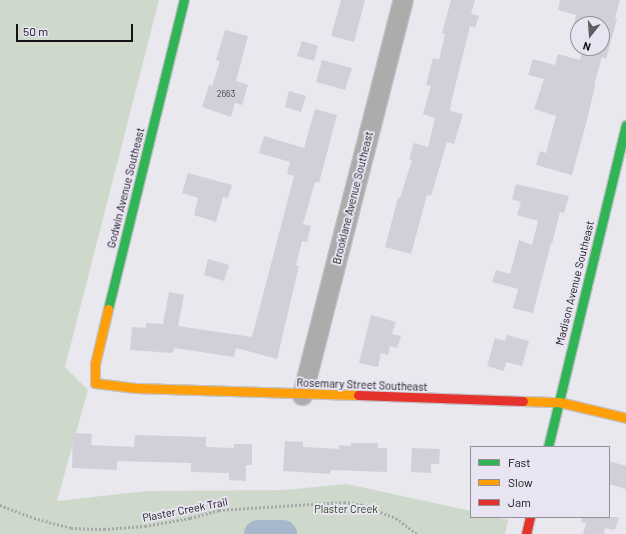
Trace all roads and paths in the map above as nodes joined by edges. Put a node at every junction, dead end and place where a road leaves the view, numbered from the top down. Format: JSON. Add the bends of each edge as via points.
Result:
{"nodes":[{"id":1,"x":184,"y":0,"type":"edge"},
{"id":2,"x":403,"y":0,"type":"edge"},
{"id":3,"x":626,"y":125,"type":"edge"},
{"id":4,"x":620,"y":174,"type":"edge"},
{"id":5,"x":95,"y":383,"type":"joint"},
{"id":6,"x":302,"y":395,"type":"junction"},
{"id":7,"x":559,"y":402,"type":"junction"},
{"id":8,"x":626,"y":418,"type":"edge"},
{"id":9,"x":548,"y":446,"type":"edge"},
{"id":10,"x":0,"y":505,"type":"edge"},
{"id":11,"x":530,"y":518,"type":"edge"},
{"id":12,"x":416,"y":534,"type":"edge"},
{"id":13,"x":526,"y":534,"type":"edge"}],
"edges":[{"from":1,"to":5,"type":"street","name":"Godwin Avenue Southeast","via":[[95,364]]},
{"from":2,"to":6,"type":"street","name":"Brooklane Avenue Southeast"},
{"from":3,"to":4,"type":"street","name":"Madison Avenue Southeast"},
{"from":4,"to":7,"type":"street","name":"Madison Avenue Southeast"},
{"from":5,"to":6,"type":"street","name":"Rosemary Street Southeast","via":[[136,388]]},
{"from":6,"to":7,"type":"street","name":"Rosemary Street Southeast"},
{"from":7,"to":8,"type":"street","name":"Rosemary Street Southeast"},
{"from":7,"to":9,"type":"street","name":"Madison Avenue Southeast"},
{"from":10,"to":12,"type":"path","name":"Plaster Creek Trail","via":[[71,528],[104,529],[145,526],[219,510],[344,502],[362,505],[396,518]]},
{"from":11,"to":13,"type":"street"}]}
